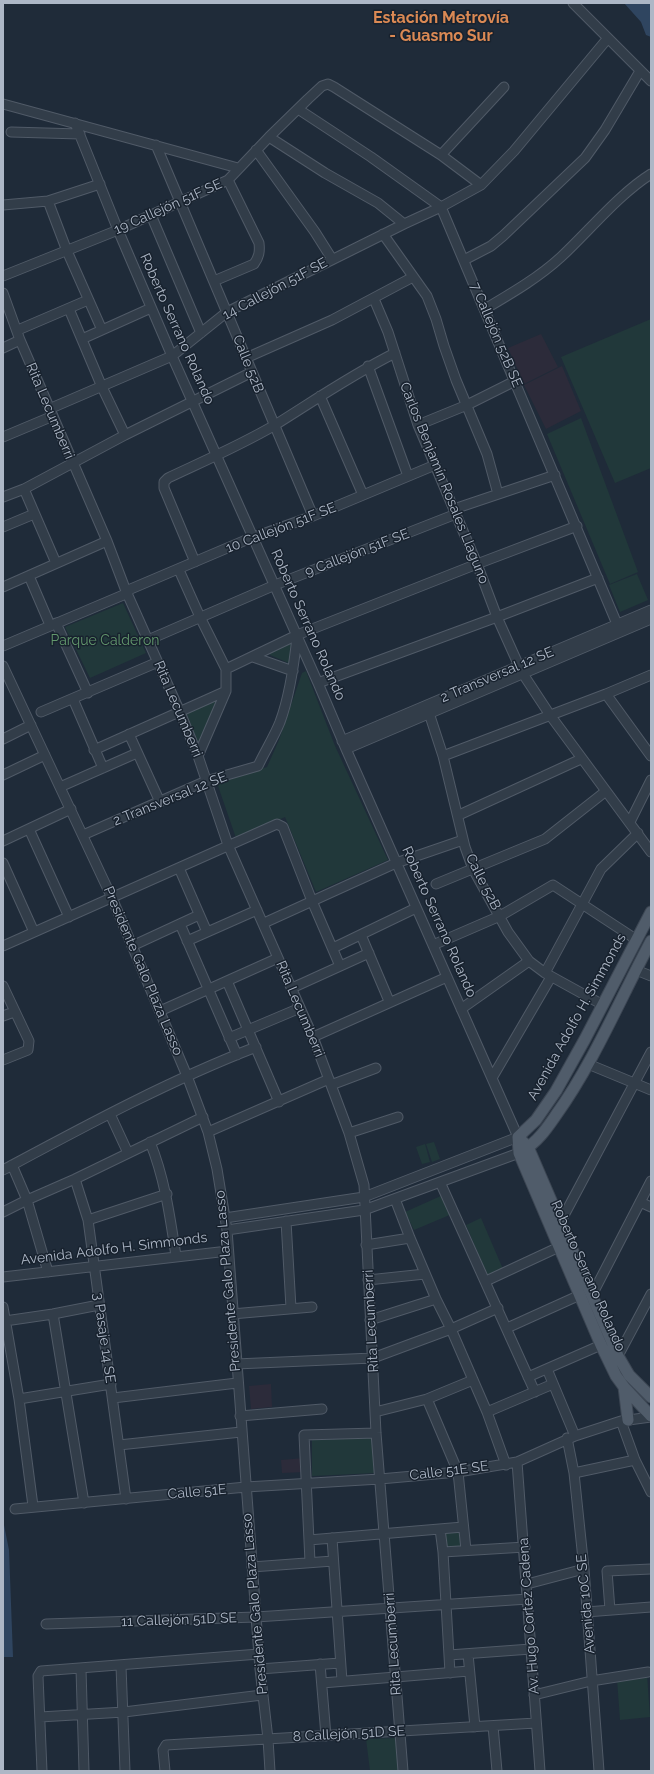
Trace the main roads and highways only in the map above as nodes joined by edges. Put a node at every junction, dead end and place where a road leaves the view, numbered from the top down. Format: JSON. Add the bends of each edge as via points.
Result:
{"nodes":[{"id":1,"x":651,"y":912,"type":"edge"},
{"id":2,"x":651,"y":941,"type":"edge"},
{"id":3,"x":518,"y":1137,"type":"joint"},
{"id":4,"x":524,"y":1150,"type":"junction"},
{"id":5,"x":586,"y":1295,"type":"junction"},
{"id":6,"x":624,"y":1387,"type":"junction"},
{"id":7,"x":651,"y":1397,"type":"edge"},
{"id":8,"x":651,"y":1416,"type":"edge"},
{"id":9,"x":624,"y":1420,"type":"road end"}],
"edges":[{"from":1,"to":3,"type":"main road","name":"Avenida Adolfo H. Simmonds","via":[[556,1090],[536,1120]]},
{"from":2,"to":4,"type":"main road","name":"Avenida Adolfo H. Simmonds","via":[[588,1064],[554,1117]]},
{"from":3,"to":4,"type":"main road","name":"Roberto Serrano Rolando"},
{"from":4,"to":5,"type":"main road","name":"Roberto Serrano Rolando","via":[[560,1223]]},
{"from":4,"to":5,"type":"main road","name":"Roberto Serrano Rolando","via":[[559,1247]]},
{"from":5,"to":6,"type":"main road","name":"Roberto Serrano Rolando","via":[[602,1345]]},
{"from":5,"to":7,"type":"main road","name":"Roberto Serrano Rolando","via":[[629,1375]]},
{"from":6,"to":8,"type":"main road","name":"Roberto Serrano Rolando"},
{"from":6,"to":9,"type":"main road"}]}
